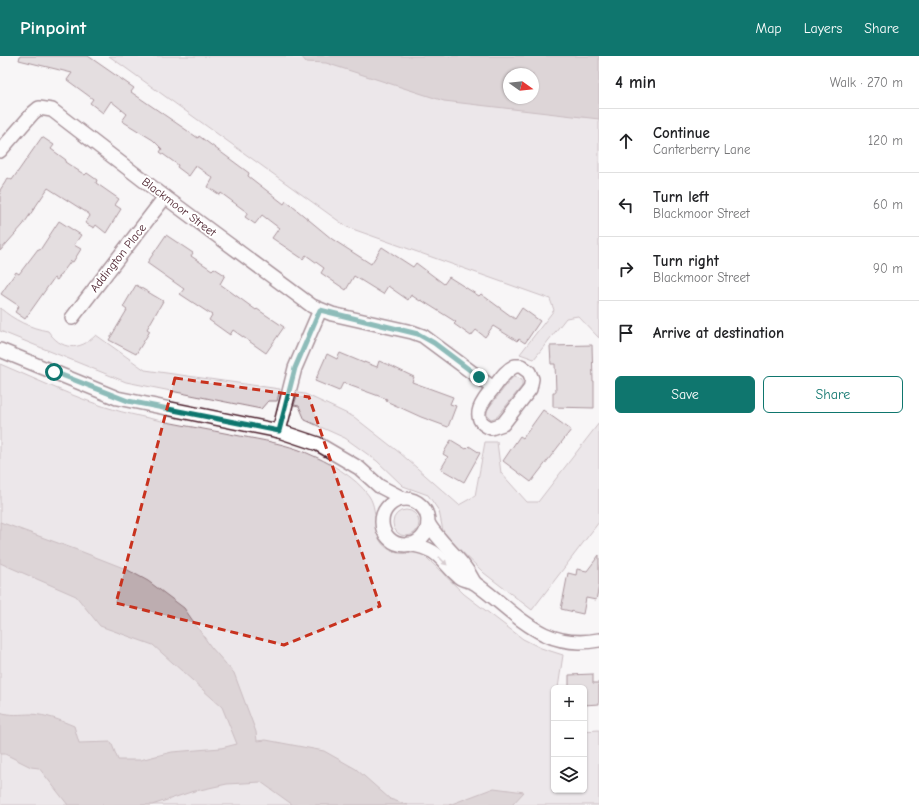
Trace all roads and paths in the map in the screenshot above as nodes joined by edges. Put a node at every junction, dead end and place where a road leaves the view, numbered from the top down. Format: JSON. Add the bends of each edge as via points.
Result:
{"nodes":[{"id":1,"x":0,"y":151,"type":"edge"},
{"id":2,"x":165,"y":197,"type":"junction"},
{"id":3,"x":320,"y":310,"type":"junction"},
{"id":4,"x":72,"y":318,"type":"dead end"},
{"id":5,"x":0,"y":350,"type":"edge"},
{"id":6,"x":493,"y":388,"type":"junction"},
{"id":7,"x":279,"y":431,"type":"junction"},
{"id":8,"x":379,"y":486,"type":"junction"},
{"id":9,"x":404,"y":499,"type":"junction"},
{"id":10,"x":383,"y":517,"type":"junction"},
{"id":11,"x":428,"y":523,"type":"junction"},
{"id":12,"x":410,"y":544,"type":"junction"},
{"id":13,"x":474,"y":582,"type":"junction"},
{"id":14,"x":599,"y":640,"type":"edge"}],
"edges":[{"from":1,"to":2,"type":"street","name":"Blackmoor Street","via":[[39,108],[52,110]]},
{"from":2,"to":3,"type":"street","name":"Blackmoor Street"},
{"from":2,"to":4,"type":"street","name":"Addington Place"},
{"from":3,"to":6,"type":"street","name":"Blackmoor Street","via":[[423,336]]},
{"from":3,"to":7,"type":"street","via":[[295,368]]},
{"from":5,"to":7,"type":"street","via":[[117,398]]},
{"from":6,"to":6,"type":"street","via":[[481,404],[479,412],[482,423],[491,428],[499,427],[530,389],[531,376],[524,367],[515,366],[506,372]]},
{"from":7,"to":8,"type":"street","via":[[318,444],[333,452],[359,468]]},
{"from":8,"to":9,"type":"street"},
{"from":8,"to":10,"type":"street"},
{"from":9,"to":10,"type":"street","via":[[390,505]]},
{"from":9,"to":11,"type":"street","via":[[419,503],[426,512]]},
{"from":10,"to":12,"type":"street","via":[[385,532],[389,538],[402,544]]},
{"from":11,"to":12,"type":"street","via":[[422,537]]},
{"from":11,"to":13,"type":"street","via":[[468,570]]},
{"from":12,"to":13,"type":"street","one_way":true,"via":[[432,550],[460,578]]},
{"from":13,"to":14,"type":"street","via":[[526,624],[544,635],[569,642]]}]}
